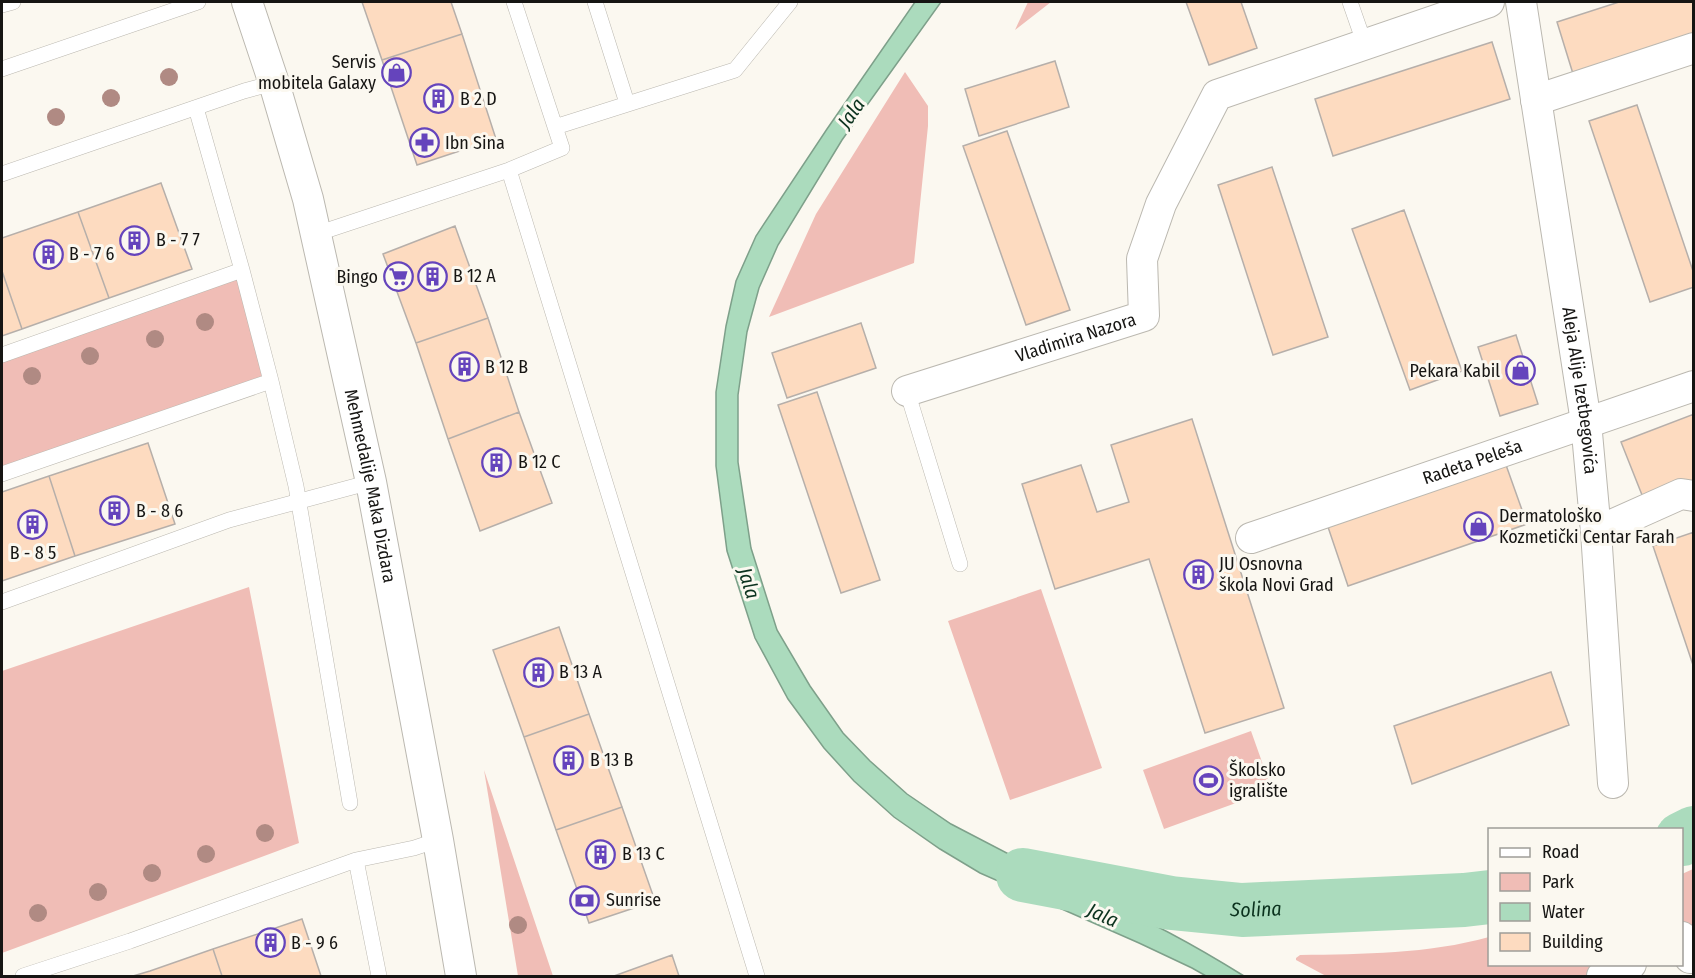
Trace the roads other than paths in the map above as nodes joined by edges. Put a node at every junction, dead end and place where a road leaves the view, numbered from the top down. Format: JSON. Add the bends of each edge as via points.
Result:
{"nodes":[{"id":1,"x":13,"y":2,"type":"edge"},
{"id":2,"x":198,"y":2,"type":"edge"},
{"id":3,"x":247,"y":2,"type":"edge"},
{"id":4,"x":513,"y":2,"type":"edge"},
{"id":5,"x":595,"y":2,"type":"edge"},
{"id":6,"x":790,"y":2,"type":"edge"},
{"id":7,"x":1350,"y":2,"type":"edge"},
{"id":8,"x":1489,"y":2,"type":"edge"},
{"id":9,"x":1521,"y":2,"type":"edge"},
{"id":10,"x":2,"y":5,"type":"edge"},
{"id":11,"x":1365,"y":45,"type":"junction"},
{"id":12,"x":1694,"y":48,"type":"edge"},
{"id":13,"x":2,"y":69,"type":"edge"},
{"id":14,"x":273,"y":83,"type":"junction"},
{"id":15,"x":1536,"y":100,"type":"junction"},
{"id":16,"x":627,"y":103,"type":"junction"},
{"id":17,"x":196,"y":108,"type":"junction"},
{"id":18,"x":555,"y":127,"type":"junction"},
{"id":19,"x":509,"y":170,"type":"junction"},
{"id":20,"x":2,"y":174,"type":"edge"},
{"id":21,"x":316,"y":234,"type":"junction"},
{"id":22,"x":242,"y":270,"type":"junction"},
{"id":23,"x":2,"y":355,"type":"edge"},
{"id":24,"x":271,"y":381,"type":"junction"},
{"id":25,"x":1694,"y":386,"type":"edge"},
{"id":26,"x":907,"y":390,"type":"joint"},
{"id":27,"x":1586,"y":423,"type":"junction"},
{"id":28,"x":2,"y":474,"type":"edge"},
{"id":29,"x":371,"y":482,"type":"junction"},
{"id":30,"x":1694,"y":496,"type":"edge"},
{"id":31,"x":299,"y":500,"type":"junction"},
{"id":32,"x":1596,"y":532,"type":"junction"},
{"id":33,"x":1251,"y":538,"type":"dead end"},
{"id":34,"x":960,"y":564,"type":"dead end"},
{"id":35,"x":2,"y":602,"type":"edge"},
{"id":36,"x":1613,"y":783,"type":"dead end"},
{"id":37,"x":350,"y":803,"type":"dead end"},
{"id":38,"x":438,"y":840,"type":"junction"},
{"id":39,"x":356,"y":861,"type":"junction"},
{"id":40,"x":1626,"y":966,"type":"edge"},
{"id":41,"x":22,"y":976,"type":"edge"},
{"id":42,"x":379,"y":976,"type":"edge"},
{"id":43,"x":460,"y":976,"type":"edge"},
{"id":44,"x":757,"y":976,"type":"edge"},
{"id":45,"x":1602,"y":976,"type":"edge"}],
"edges":[{"from":1,"to":10,"type":"lane"},
{"from":2,"to":13,"type":"lane"},
{"from":3,"to":14,"type":"street","name":"Mehmedalije Maka Dizdara"},
{"from":4,"to":18,"type":"lane"},
{"from":5,"to":16,"type":"lane"},
{"from":6,"to":16,"type":"lane","via":[[735,70]]},
{"from":7,"to":11,"type":"lane"},
{"from":8,"to":11,"type":"street","name":"Vladimira Nazora"},
{"from":9,"to":15,"type":"street","name":"Aleja Alije Izetbegovića"},
{"from":11,"to":26,"type":"street","name":"Vladimira Nazora","via":[[1217,95],[1161,204],[1142,259],[1144,316]]},
{"from":12,"to":15,"type":"street"},
{"from":14,"to":17,"type":"lane"},
{"from":14,"to":21,"type":"street","name":"Mehmedalije Maka Dizdara"},
{"from":15,"to":27,"type":"street","name":"Aleja Alije Izetbegovića"},
{"from":16,"to":18,"type":"lane"},
{"from":17,"to":20,"type":"lane"},
{"from":17,"to":22,"type":"lane"},
{"from":18,"to":19,"type":"lane","via":[[562,148]]},
{"from":19,"to":21,"type":"lane"},
{"from":19,"to":44,"type":"lane"},
{"from":21,"to":29,"type":"street","name":"Mehmedalije Maka Dizdara"},
{"from":22,"to":23,"type":"lane"},
{"from":22,"to":24,"type":"lane"},
{"from":24,"to":28,"type":"lane"},
{"from":24,"to":31,"type":"lane"},
{"from":25,"to":27,"type":"street","name":"Radeta Peleša"},
{"from":26,"to":34,"type":"lane","name":"Vladimira Nazora"},
{"from":27,"to":32,"type":"street","name":"Aleja Alije Izetbegovića"},
{"from":27,"to":33,"type":"street","name":"Radeta Peleša"},
{"from":29,"to":31,"type":"lane"},
{"from":29,"to":38,"type":"street","name":"Mehmedalije Maka Dizdara"},
{"from":30,"to":32,"type":"street","via":[[1681,494]]},
{"from":31,"to":35,"type":"lane","via":[[229,520]]},
{"from":31,"to":37,"type":"lane"},
{"from":32,"to":36,"type":"street","name":"Aleja Alije Izetbegovića"},
{"from":38,"to":39,"type":"lane"},
{"from":38,"to":43,"type":"street","name":"Mehmedalije Maka Dizdara"},
{"from":39,"to":41,"type":"lane"},
{"from":39,"to":42,"type":"lane"},
{"from":40,"to":45,"type":"street"}]}
